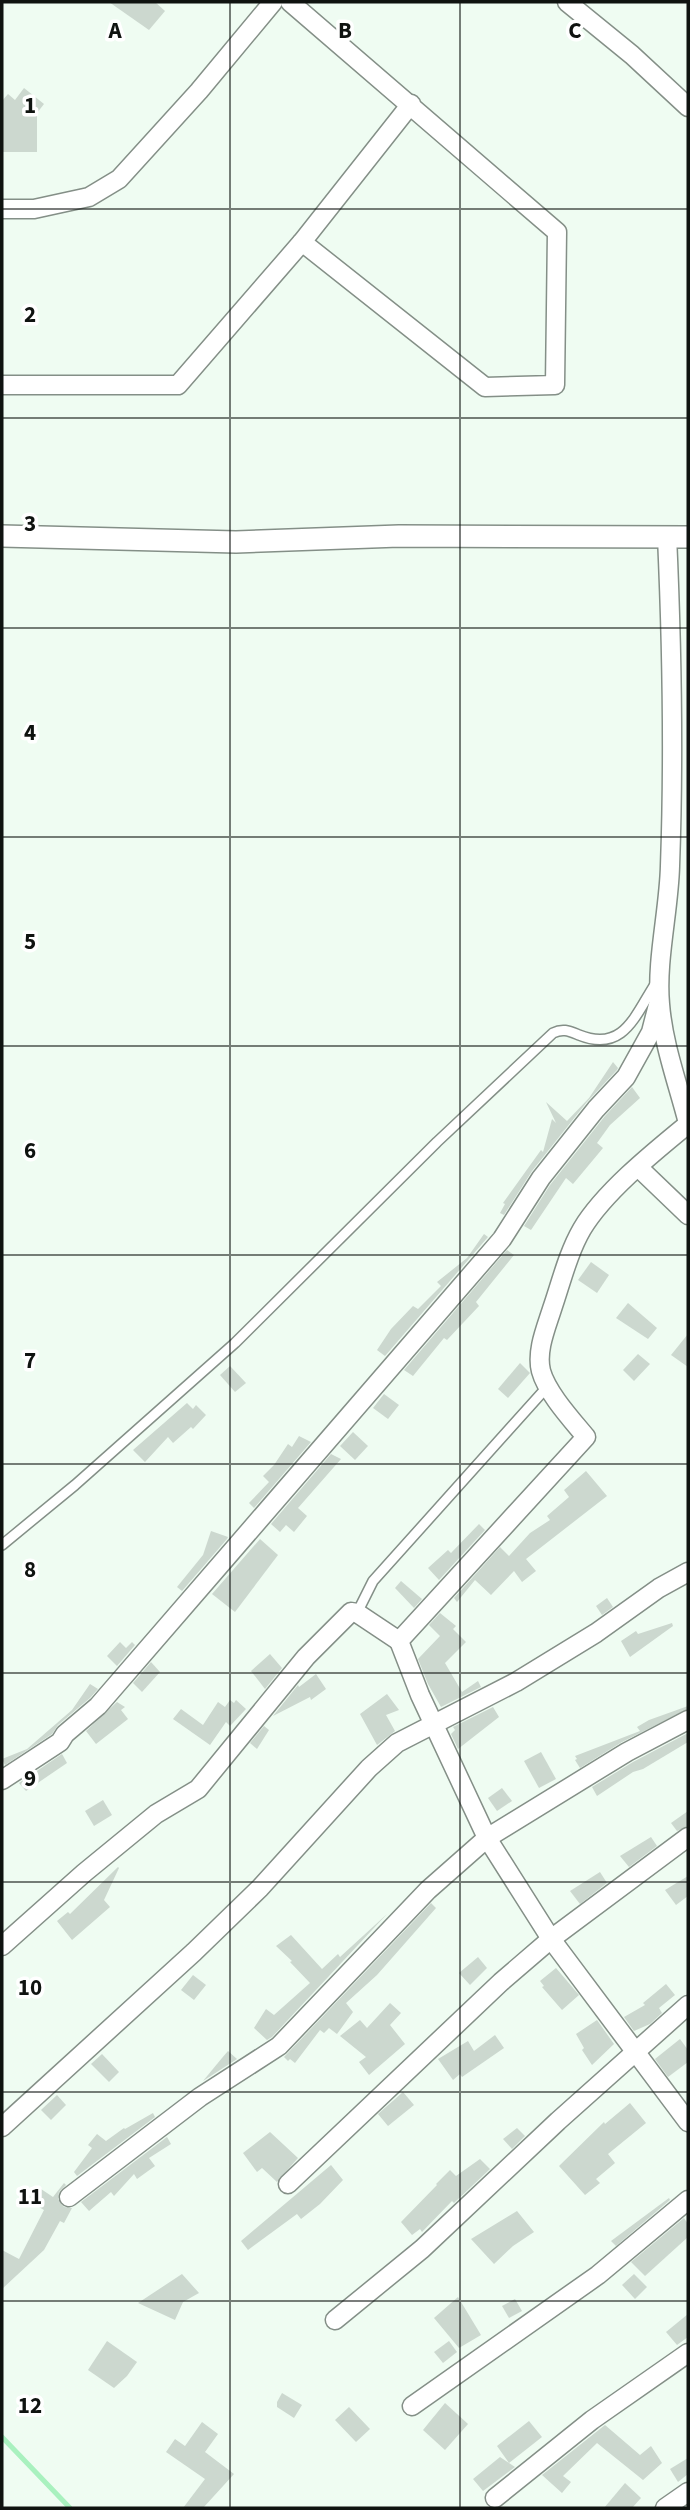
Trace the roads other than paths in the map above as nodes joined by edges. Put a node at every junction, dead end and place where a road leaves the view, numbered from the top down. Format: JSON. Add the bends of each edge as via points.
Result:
{"nodes":[{"id":1,"x":273,"y":2,"type":"edge"},
{"id":2,"x":290,"y":2,"type":"edge"},
{"id":3,"x":567,"y":2,"type":"edge"},
{"id":4,"x":411,"y":104,"type":"junction"},
{"id":5,"x":688,"y":107,"type":"edge"},
{"id":6,"x":2,"y":209,"type":"edge"},
{"id":7,"x":302,"y":242,"type":"junction"},
{"id":8,"x":2,"y":385,"type":"edge"},
{"id":9,"x":2,"y":536,"type":"edge"},
{"id":10,"x":667,"y":536,"type":"junction"},
{"id":11,"x":688,"y":537,"type":"edge"},
{"id":12,"x":661,"y":976,"type":"junction"},
{"id":13,"x":659,"y":1001,"type":"junction"},
{"id":14,"x":688,"y":1123,"type":"edge"},
{"id":15,"x":639,"y":1168,"type":"junction"},
{"id":16,"x":688,"y":1215,"type":"edge"},
{"id":17,"x":548,"y":1386,"type":"junction"},
{"id":18,"x":2,"y":1545,"type":"edge"},
{"id":19,"x":688,"y":1572,"type":"edge"},
{"id":20,"x":357,"y":1613,"type":"junction"},
{"id":21,"x":399,"y":1641,"type":"junction"},
{"id":22,"x":688,"y":1720,"type":"edge"},
{"id":23,"x":433,"y":1723,"type":"junction"},
{"id":24,"x":2,"y":1780,"type":"edge"},
{"id":25,"x":688,"y":1837,"type":"edge"},
{"id":26,"x":486,"y":1838,"type":"junction"},
{"id":27,"x":551,"y":1939,"type":"junction"},
{"id":28,"x":2,"y":1946,"type":"edge"},
{"id":29,"x":688,"y":2006,"type":"edge"},
{"id":30,"x":636,"y":2051,"type":"junction"},
{"id":31,"x":688,"y":2122,"type":"edge"},
{"id":32,"x":2,"y":2127,"type":"edge"},
{"id":33,"x":288,"y":2184,"type":"dead end"},
{"id":34,"x":69,"y":2197,"type":"dead end"},
{"id":35,"x":688,"y":2200,"type":"edge"},
{"id":36,"x":335,"y":2320,"type":"dead end"},
{"id":37,"x":688,"y":2353,"type":"edge"},
{"id":38,"x":412,"y":2406,"type":"dead end"},
{"id":39,"x":688,"y":2492,"type":"edge"},
{"id":40,"x":495,"y":2498,"type":"dead end"},
{"id":41,"x":666,"y":2508,"type":"edge"}],
"edges":[{"from":1,"to":6,"type":"street","via":[[119,179],[89,197],[34,209]]},
{"from":2,"to":4,"type":"street"},
{"from":3,"to":5,"type":"street"},
{"from":4,"to":7,"type":"street"},
{"from":4,"to":7,"type":"street","via":[[557,232],[555,385],[485,387]]},
{"from":7,"to":8,"type":"street","via":[[178,385]]},
{"from":9,"to":10,"type":"street","via":[[236,542]]},
{"from":10,"to":11,"type":"street"},
{"from":10,"to":12,"type":"street","via":[[673,763],[670,887]]},
{"from":12,"to":13,"type":"street"},
{"from":12,"to":18,"type":"lane","via":[[617,1036],[605,1041],[570,1031],[553,1033],[235,1343]]},
{"from":13,"to":14,"type":"street"},
{"from":13,"to":24,"type":"street","via":[[650,1032],[626,1077],[541,1178],[502,1239],[98,1706],[60,1742]]},
{"from":14,"to":15,"type":"street"},
{"from":15,"to":16,"type":"street"},
{"from":15,"to":17,"type":"street","via":[[608,1196],[582,1230],[545,1331],[540,1355]]},
{"from":17,"to":20,"type":"lane","via":[[373,1581]]},
{"from":17,"to":21,"type":"street","via":[[586,1437]]},
{"from":19,"to":23,"type":"street","via":[[516,1682]]},
{"from":20,"to":21,"type":"street"},
{"from":20,"to":28,"type":"street","via":[[344,1618],[306,1657],[198,1789],[156,1814]]},
{"from":21,"to":23,"type":"street"},
{"from":22,"to":26,"type":"street"},
{"from":23,"to":26,"type":"street"},
{"from":23,"to":32,"type":"street","via":[[397,1743],[369,1768],[260,1888]]},
{"from":25,"to":27,"type":"street"},
{"from":26,"to":27,"type":"street"},
{"from":26,"to":34,"type":"street","via":[[428,1890],[279,2046],[200,2097]]},
{"from":27,"to":30,"type":"street"},
{"from":27,"to":33,"type":"street"},
{"from":29,"to":30,"type":"street"},
{"from":30,"to":31,"type":"street"},
{"from":30,"to":36,"type":"street","via":[[422,2249]]},
{"from":35,"to":38,"type":"street","via":[[598,2275]]},
{"from":37,"to":40,"type":"street","via":[[592,2420]]},
{"from":39,"to":41,"type":"street"}]}
